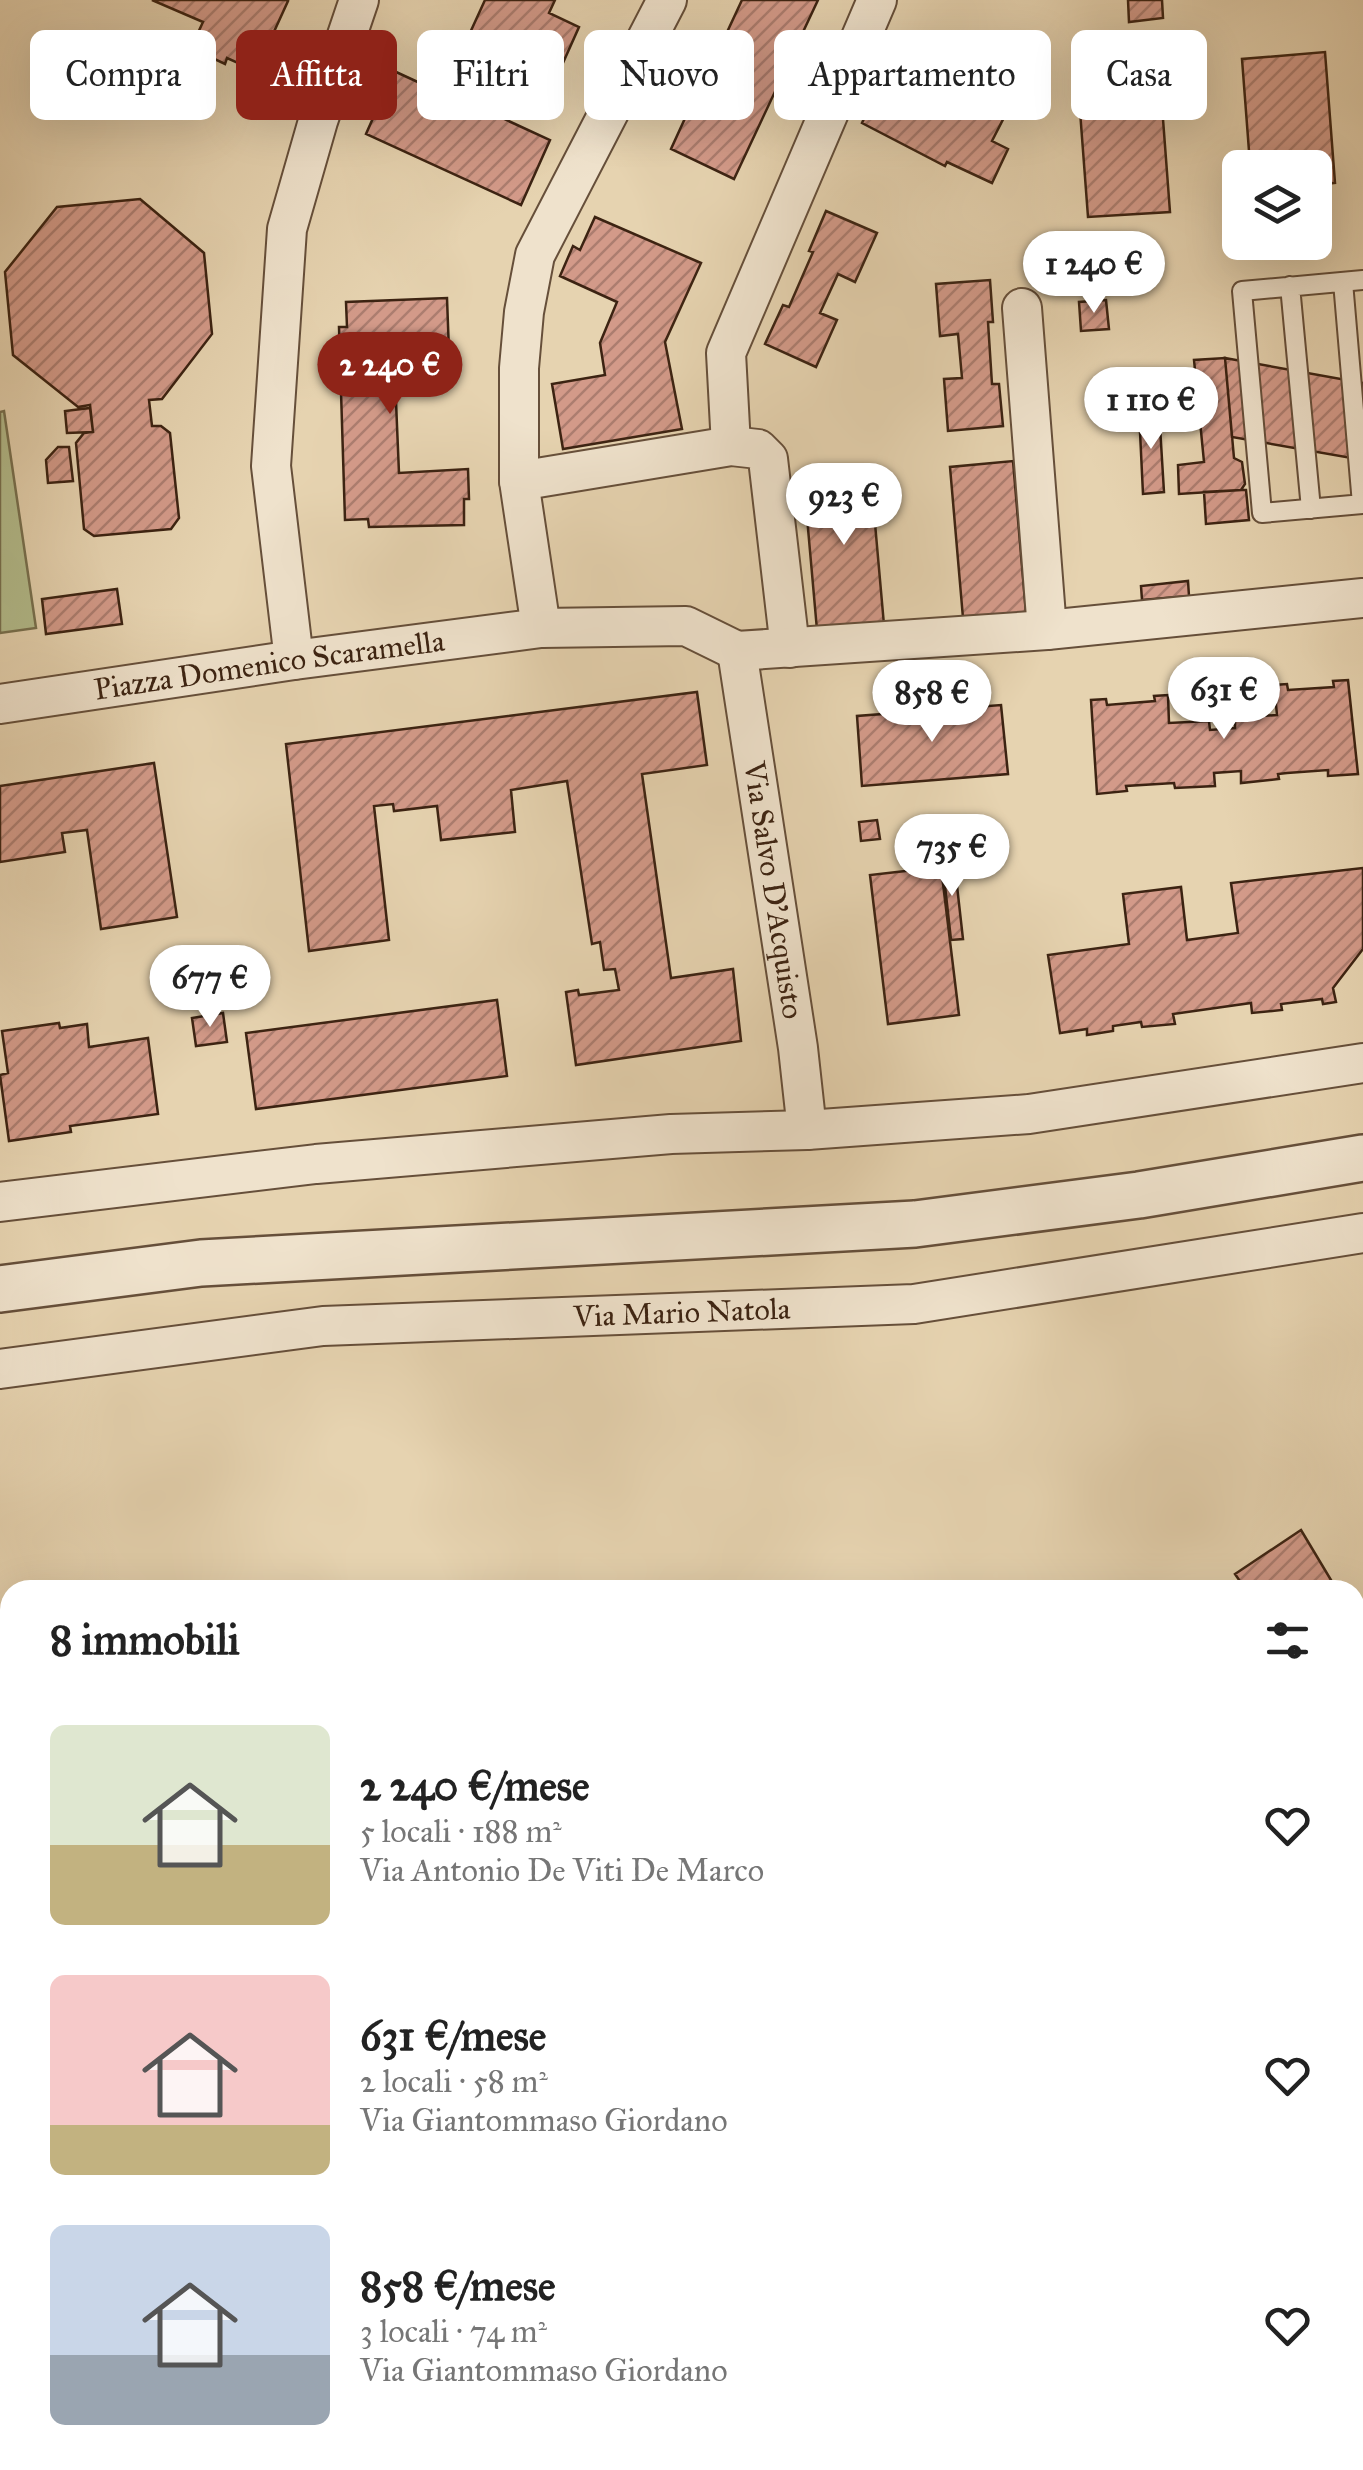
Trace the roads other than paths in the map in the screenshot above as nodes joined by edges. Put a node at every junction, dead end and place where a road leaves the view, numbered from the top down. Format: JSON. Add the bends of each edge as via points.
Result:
{"nodes":[{"id":1,"x":358,"y":0,"type":"edge"},
{"id":2,"x":667,"y":0,"type":"edge"},
{"id":3,"x":877,"y":0,"type":"edge"},
{"id":4,"x":1363,"y":280,"type":"edge"},
{"id":5,"x":1342,"y":282,"type":"junction"},
{"id":6,"x":1290,"y":286,"type":"junction"},
{"id":7,"x":1022,"y":308,"type":"dead end"},
{"id":8,"x":731,"y":446,"type":"junction"},
{"id":9,"x":519,"y":481,"type":"junction"},
{"id":10,"x":1362,"y":504,"type":"edge"},
{"id":11,"x":1311,"y":509,"type":"junction"},
{"id":12,"x":1363,"y":598,"type":"edge"},
{"id":13,"x":541,"y":628,"type":"junction"},
{"id":14,"x":1047,"y":630,"type":"junction"},
{"id":15,"x":790,"y":648,"type":"junction"},
{"id":16,"x":737,"y":652,"type":"junction"},
{"id":17,"x":294,"y":660,"type":"junction"},
{"id":18,"x":0,"y":704,"type":"edge"},
{"id":19,"x":1363,"y":1063,"type":"edge"},
{"id":20,"x":807,"y":1130,"type":"junction"},
{"id":21,"x":1363,"y":1158,"type":"edge"},
{"id":22,"x":0,"y":1202,"type":"edge"},
{"id":23,"x":1363,"y":1232,"type":"edge"},
{"id":24,"x":0,"y":1289,"type":"edge"},
{"id":25,"x":0,"y":1369,"type":"edge"}],
"edges":[{"from":1,"to":17,"type":"street","via":[[287,230],[271,466]]},
{"from":2,"to":9,"type":"street","via":[[535,255],[519,368]]},
{"from":3,"to":8,"type":"street","via":[[726,353]]},
{"from":4,"to":5,"type":"lane"},
{"from":5,"to":6,"type":"lane"},
{"from":5,"to":10,"type":"lane"},
{"from":6,"to":11,"type":"lane"},
{"from":6,"to":11,"type":"lane","via":[[1242,291],[1262,513]]},
{"from":7,"to":14,"type":"street"},
{"from":8,"to":9,"type":"street"},
{"from":8,"to":15,"type":"street","via":[[758,450],[768,459]]},
{"from":9,"to":13,"type":"street"},
{"from":10,"to":11,"type":"lane"},
{"from":12,"to":14,"type":"street"},
{"from":13,"to":16,"type":"street","name":"Piazza Domenico Scaramella","via":[[686,626]]},
{"from":13,"to":17,"type":"street","name":"Piazza Domenico Scaramella"},
{"from":14,"to":15,"type":"street"},
{"from":15,"to":16,"type":"street"},
{"from":16,"to":20,"type":"street","name":"Via Salvo D'Acquisto"},
{"from":17,"to":18,"type":"street","name":"Piazza Domenico Scaramella"},
{"from":19,"to":20,"type":"street","via":[[1029,1114]]},
{"from":20,"to":22,"type":"street","via":[[670,1134],[316,1164]]},
{"from":21,"to":24,"type":"street","via":[[915,1224],[202,1264]]},
{"from":23,"to":25,"type":"street","name":"Via Mario Natola","via":[[914,1304],[323,1326]]}]}
